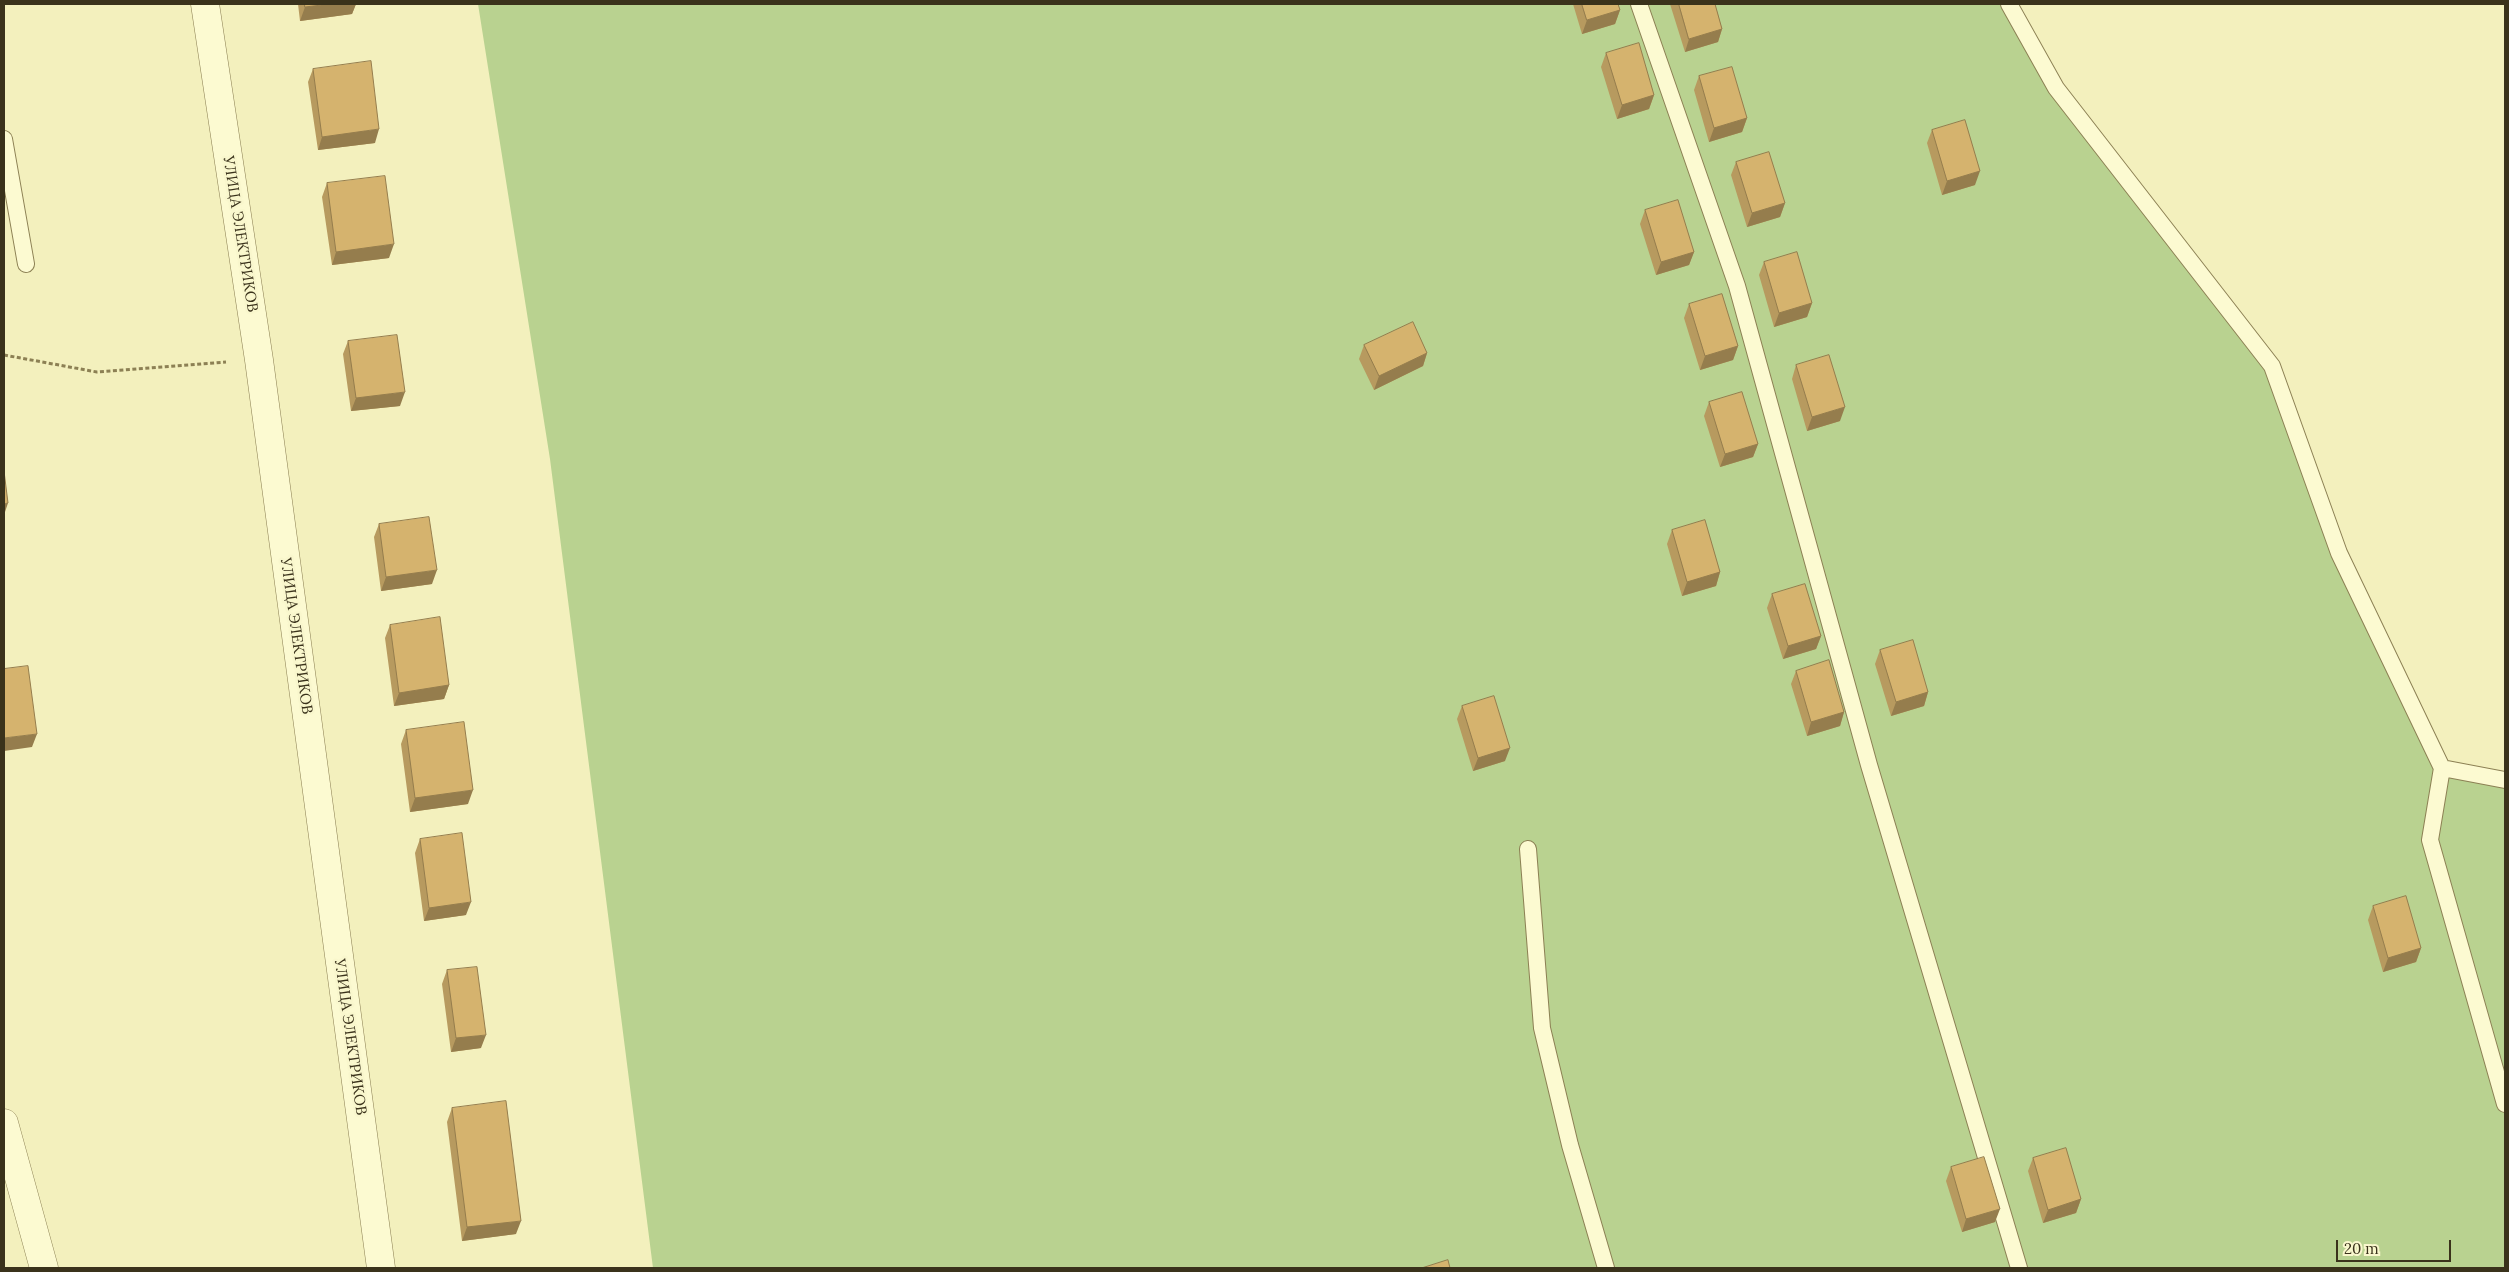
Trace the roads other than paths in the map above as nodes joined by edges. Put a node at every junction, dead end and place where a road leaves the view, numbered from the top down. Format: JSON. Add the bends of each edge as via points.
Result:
{"nodes":[{"id":1,"x":205,"y":4,"type":"edge"},
{"id":2,"x":1639,"y":4,"type":"edge"},
{"id":3,"x":2009,"y":4,"type":"edge"},
{"id":4,"x":4,"y":139,"type":"edge"},
{"id":5,"x":26,"y":264,"type":"dead end"},
{"id":6,"x":2442,"y":768,"type":"junction"},
{"id":7,"x":2505,"y":780,"type":"edge"},
{"id":8,"x":1528,"y":849,"type":"dead end"},
{"id":9,"x":2505,"y":1104,"type":"edge"},
{"id":10,"x":4,"y":1123,"type":"edge"},
{"id":11,"x":44,"y":1268,"type":"edge"},
{"id":12,"x":381,"y":1268,"type":"edge"},
{"id":13,"x":1606,"y":1268,"type":"edge"},
{"id":14,"x":2019,"y":1268,"type":"edge"}],
"edges":[{"from":1,"to":12,"type":"street","name":"УЛИЦА ЭЛЕКТРИКОВ","via":[[258,360]]},
{"from":2,"to":14,"type":"lane","via":[[1737,286],[1869,765]]},
{"from":3,"to":6,"type":"lane","via":[[2056,88],[2272,366],[2339,552]]},
{"from":4,"to":5,"type":"lane"},
{"from":6,"to":7,"type":"lane"},
{"from":6,"to":9,"type":"lane","via":[[2430,840]]},
{"from":8,"to":13,"type":"lane","via":[[1542,1028],[1570,1146]]},
{"from":10,"to":11,"type":"street"}]}
